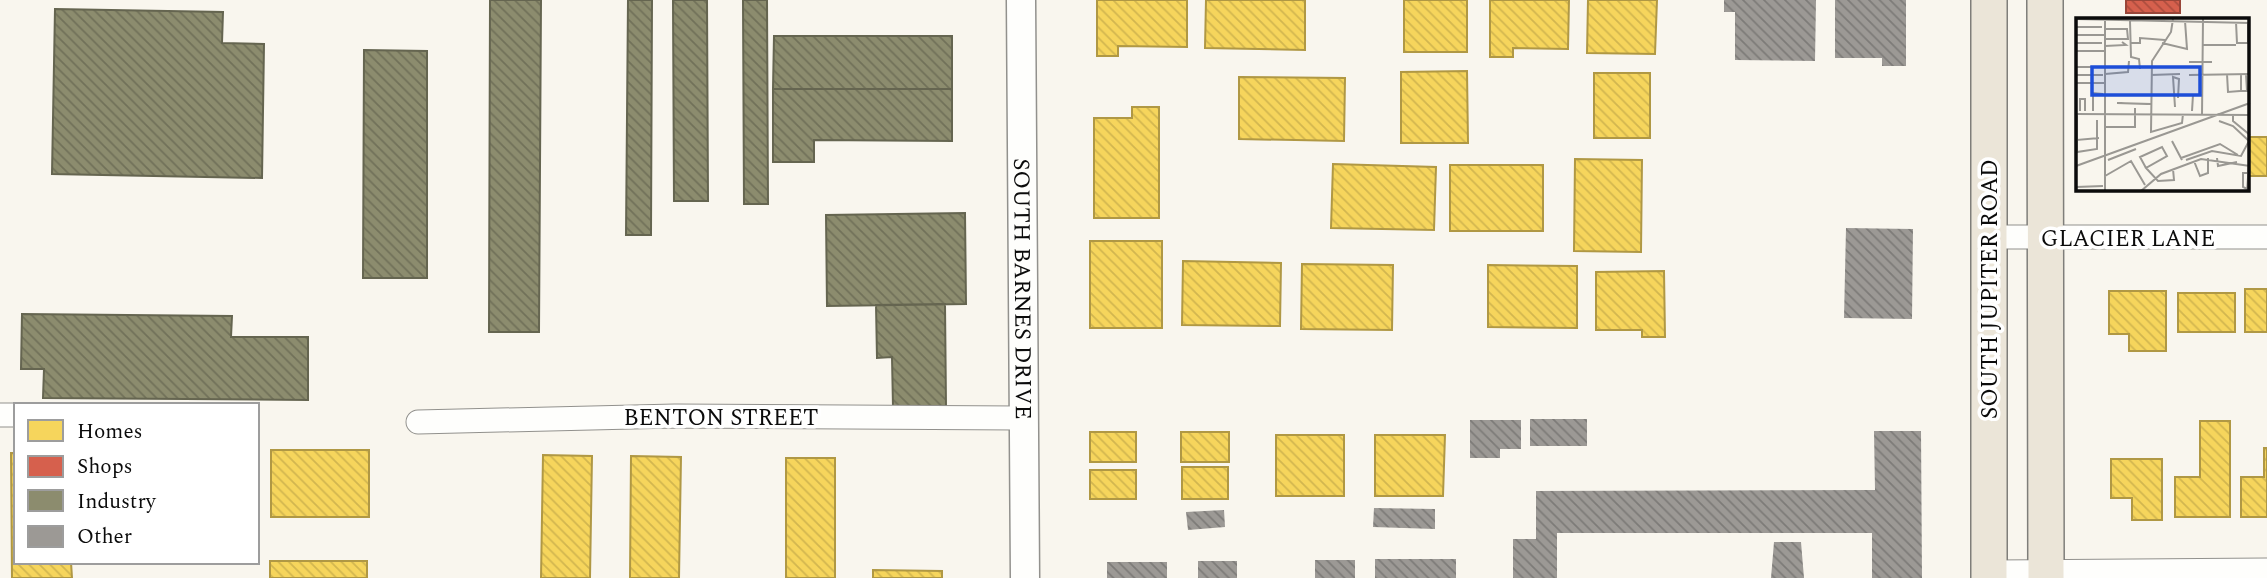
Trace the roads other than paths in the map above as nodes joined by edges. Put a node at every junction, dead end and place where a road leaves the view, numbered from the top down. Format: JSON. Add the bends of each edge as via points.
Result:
{"nodes":[{"id":1,"x":1021,"y":0,"type":"edge"},
{"id":2,"x":1989,"y":0,"type":"edge"},
{"id":3,"x":2045,"y":0,"type":"edge"},
{"id":4,"x":1989,"y":237,"type":"junction"},
{"id":5,"x":2267,"y":237,"type":"edge"},
{"id":6,"x":2045,"y":239,"type":"junction"},
{"id":7,"x":1024,"y":418,"type":"junction"},
{"id":8,"x":418,"y":422,"type":"dead end"},
{"id":9,"x":2267,"y":570,"type":"edge"},
{"id":10,"x":2046,"y":574,"type":"edge"},
{"id":11,"x":1989,"y":575,"type":"edge"},
{"id":12,"x":1025,"y":578,"type":"edge"}],
"edges":[{"from":1,"to":7,"type":"street","name":"SOUTH BARNES DRIVE"},
{"from":2,"to":4,"type":"main road","name":"SOUTH JUPITER ROAD"},
{"from":3,"to":6,"type":"main road"},
{"from":4,"to":6,"type":"street","name":"GLACIER LANE"},
{"from":4,"to":11,"type":"main road","name":"SOUTH JUPITER ROAD"},
{"from":5,"to":6,"type":"street","name":"GLACIER LANE"},
{"from":6,"to":10,"type":"main road"},
{"from":7,"to":8,"type":"street","name":"BENTON STREET","via":[[675,416]]},
{"from":7,"to":12,"type":"street","name":"SOUTH BARNES DRIVE"},
{"from":9,"to":10,"type":"street"},
{"from":10,"to":11,"type":"street"}]}
